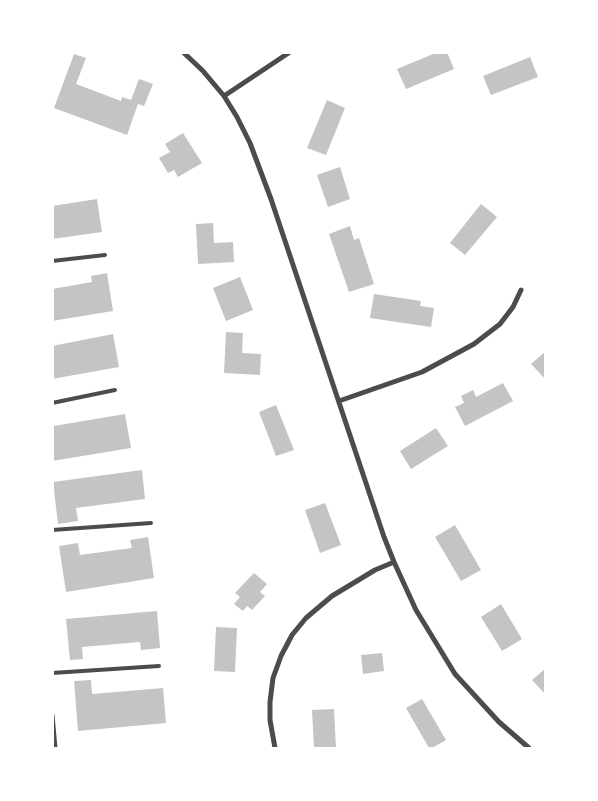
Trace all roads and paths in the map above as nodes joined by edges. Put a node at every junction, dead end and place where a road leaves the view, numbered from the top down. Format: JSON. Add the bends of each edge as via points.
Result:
{"nodes":[{"id":1,"x":183,"y":52,"type":"edge"},
{"id":2,"x":290,"y":52,"type":"edge"},
{"id":3,"x":224,"y":96,"type":"junction"},
{"id":4,"x":105,"y":255,"type":"dead end"},
{"id":5,"x":52,"y":261,"type":"edge"},
{"id":6,"x":521,"y":290,"type":"dead end"},
{"id":7,"x":115,"y":390,"type":"dead end"},
{"id":8,"x":339,"y":401,"type":"junction"},
{"id":9,"x":52,"y":403,"type":"edge"},
{"id":10,"x":151,"y":523,"type":"dead end"},
{"id":11,"x":52,"y":530,"type":"edge"},
{"id":12,"x":394,"y":562,"type":"junction"},
{"id":13,"x":159,"y":666,"type":"dead end"},
{"id":14,"x":52,"y":673,"type":"edge"},
{"id":15,"x":52,"y":716,"type":"edge"},
{"id":16,"x":55,"y":748,"type":"edge"},
{"id":17,"x":275,"y":748,"type":"edge"},
{"id":18,"x":529,"y":748,"type":"edge"}],
"edges":[{"from":1,"to":3,"type":"street"},
{"from":2,"to":3,"type":"street"},
{"from":3,"to":8,"type":"street","via":[[259,167]]},
{"from":4,"to":5,"type":"lane"},
{"from":6,"to":8,"type":"street","via":[[500,324],[474,344],[422,372]]},
{"from":7,"to":9,"type":"lane"},
{"from":8,"to":12,"type":"street"},
{"from":10,"to":11,"type":"lane"},
{"from":12,"to":17,"type":"street","via":[[332,596],[292,635],[273,678],[270,720]]},
{"from":12,"to":18,"type":"street","via":[[416,610],[455,674],[493,716]]},
{"from":13,"to":14,"type":"lane"},
{"from":15,"to":16,"type":"street"}]}
